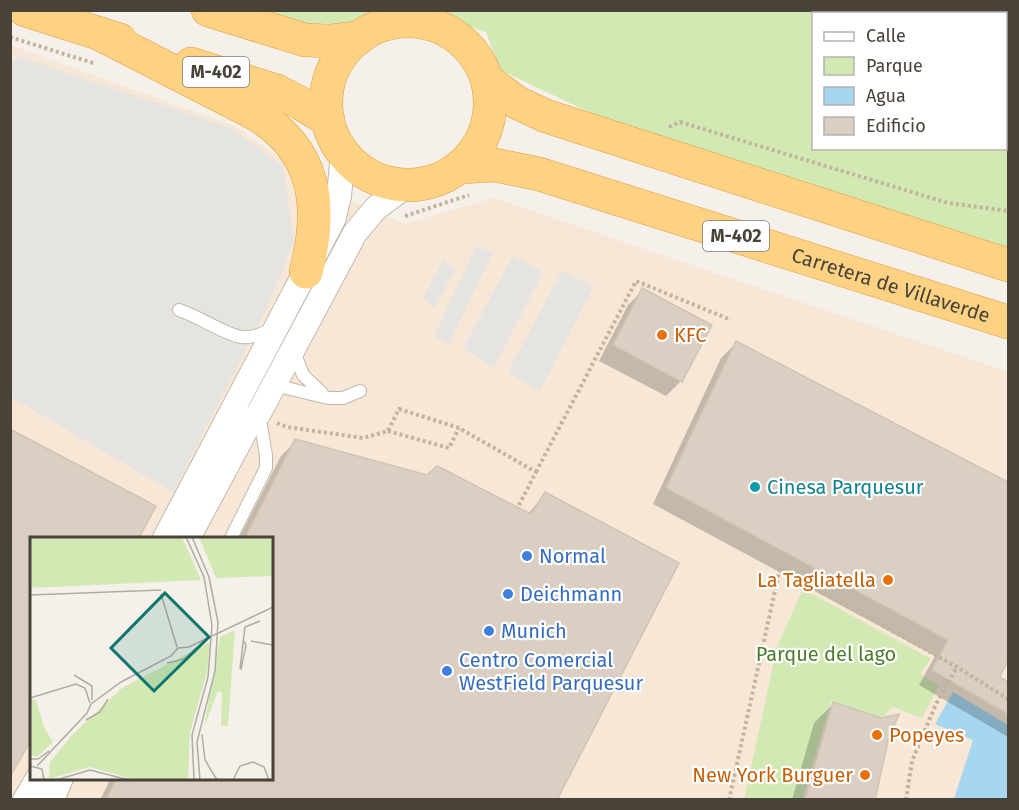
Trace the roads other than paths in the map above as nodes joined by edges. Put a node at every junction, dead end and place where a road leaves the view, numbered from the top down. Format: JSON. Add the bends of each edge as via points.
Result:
{"nodes":[{"id":1,"x":25,"y":10,"type":"edge"},
{"id":2,"x":208,"y":10,"type":"edge"},
{"id":3,"x":359,"y":38,"type":"junction"},
{"id":4,"x":102,"y":50,"type":"junction"},
{"id":5,"x":489,"y":82,"type":"junction"},
{"id":6,"x":328,"y":120,"type":"junction"},
{"id":7,"x":343,"y":153,"type":"junction"},
{"id":8,"x":468,"y":180,"type":"junction"},
{"id":9,"x":406,"y":186,"type":"junction"},
{"id":10,"x":1008,"y":264,"type":"edge"},
{"id":11,"x":306,"y":272,"type":"junction"},
{"id":12,"x":179,"y":310,"type":"dead end"},
{"id":13,"x":1008,"y":322,"type":"edge"},
{"id":14,"x":277,"y":327,"type":"junction"},
{"id":15,"x":293,"y":349,"type":"junction"},
{"id":16,"x":274,"y":385,"type":"junction"},
{"id":17,"x":360,"y":391,"type":"dead end"},
{"id":18,"x":328,"y":398,"type":"junction"},
{"id":19,"x":259,"y":414,"type":"junction"},
{"id":20,"x":166,"y":537,"type":"edge"},
{"id":21,"x":189,"y":537,"type":"edge"},
{"id":22,"x":232,"y":537,"type":"edge"},
{"id":23,"x":37,"y":780,"type":"edge"},
{"id":24,"x":60,"y":780,"type":"edge"},
{"id":25,"x":25,"y":800,"type":"edge"},
{"id":26,"x":52,"y":800,"type":"edge"}],
"edges":[{"from":1,"to":4,"type":"highway","number":"M-402"},
{"from":2,"to":3,"type":"highway","via":[[305,39]]},
{"from":3,"to":5,"type":"highway","via":[[394,22],[436,26],[449,31],[470,50]]},
{"from":3,"to":6,"type":"highway","via":[[340,58],[330,77]]},
{"from":4,"to":6,"type":"highway","number":"M-402","via":[[277,91]]},
{"from":4,"to":11,"type":"highway","via":[[254,113],[290,141],[303,162],[314,203],[313,241]]},
{"from":5,"to":8,"type":"highway","via":[[485,132],[474,152]]},
{"from":5,"to":10,"type":"highway","via":[[531,110]]},
{"from":6,"to":7,"type":"highway","number":"M-402"},
{"from":7,"to":9,"type":"highway","number":"M-402","via":[[357,168],[375,178]]},
{"from":7,"to":11,"type":"street","via":[[333,220]]},
{"from":8,"to":9,"type":"highway","number":"M-402","via":[[451,174]]},
{"from":8,"to":13,"type":"highway","name":"Carretera de Villaverde","number":"M-402","via":[[495,165],[538,174]]},
{"from":9,"to":15,"type":"street","via":[[376,208],[355,233]]},
{"from":11,"to":14,"type":"street"},
{"from":12,"to":14,"type":"lane","via":[[241,337]]},
{"from":14,"to":20,"type":"street"},
{"from":15,"to":16,"type":"street"},
{"from":15,"to":18,"type":"lane","via":[[303,375]]},
{"from":16,"to":18,"type":"lane"},
{"from":16,"to":19,"type":"street"},
{"from":17,"to":18,"type":"lane","via":[[344,398]]},
{"from":19,"to":21,"type":"street","via":[[248,426]]},
{"from":19,"to":22,"type":"lane","via":[[266,468]]},
{"from":23,"to":25,"type":"street"},
{"from":24,"to":26,"type":"street"}]}
